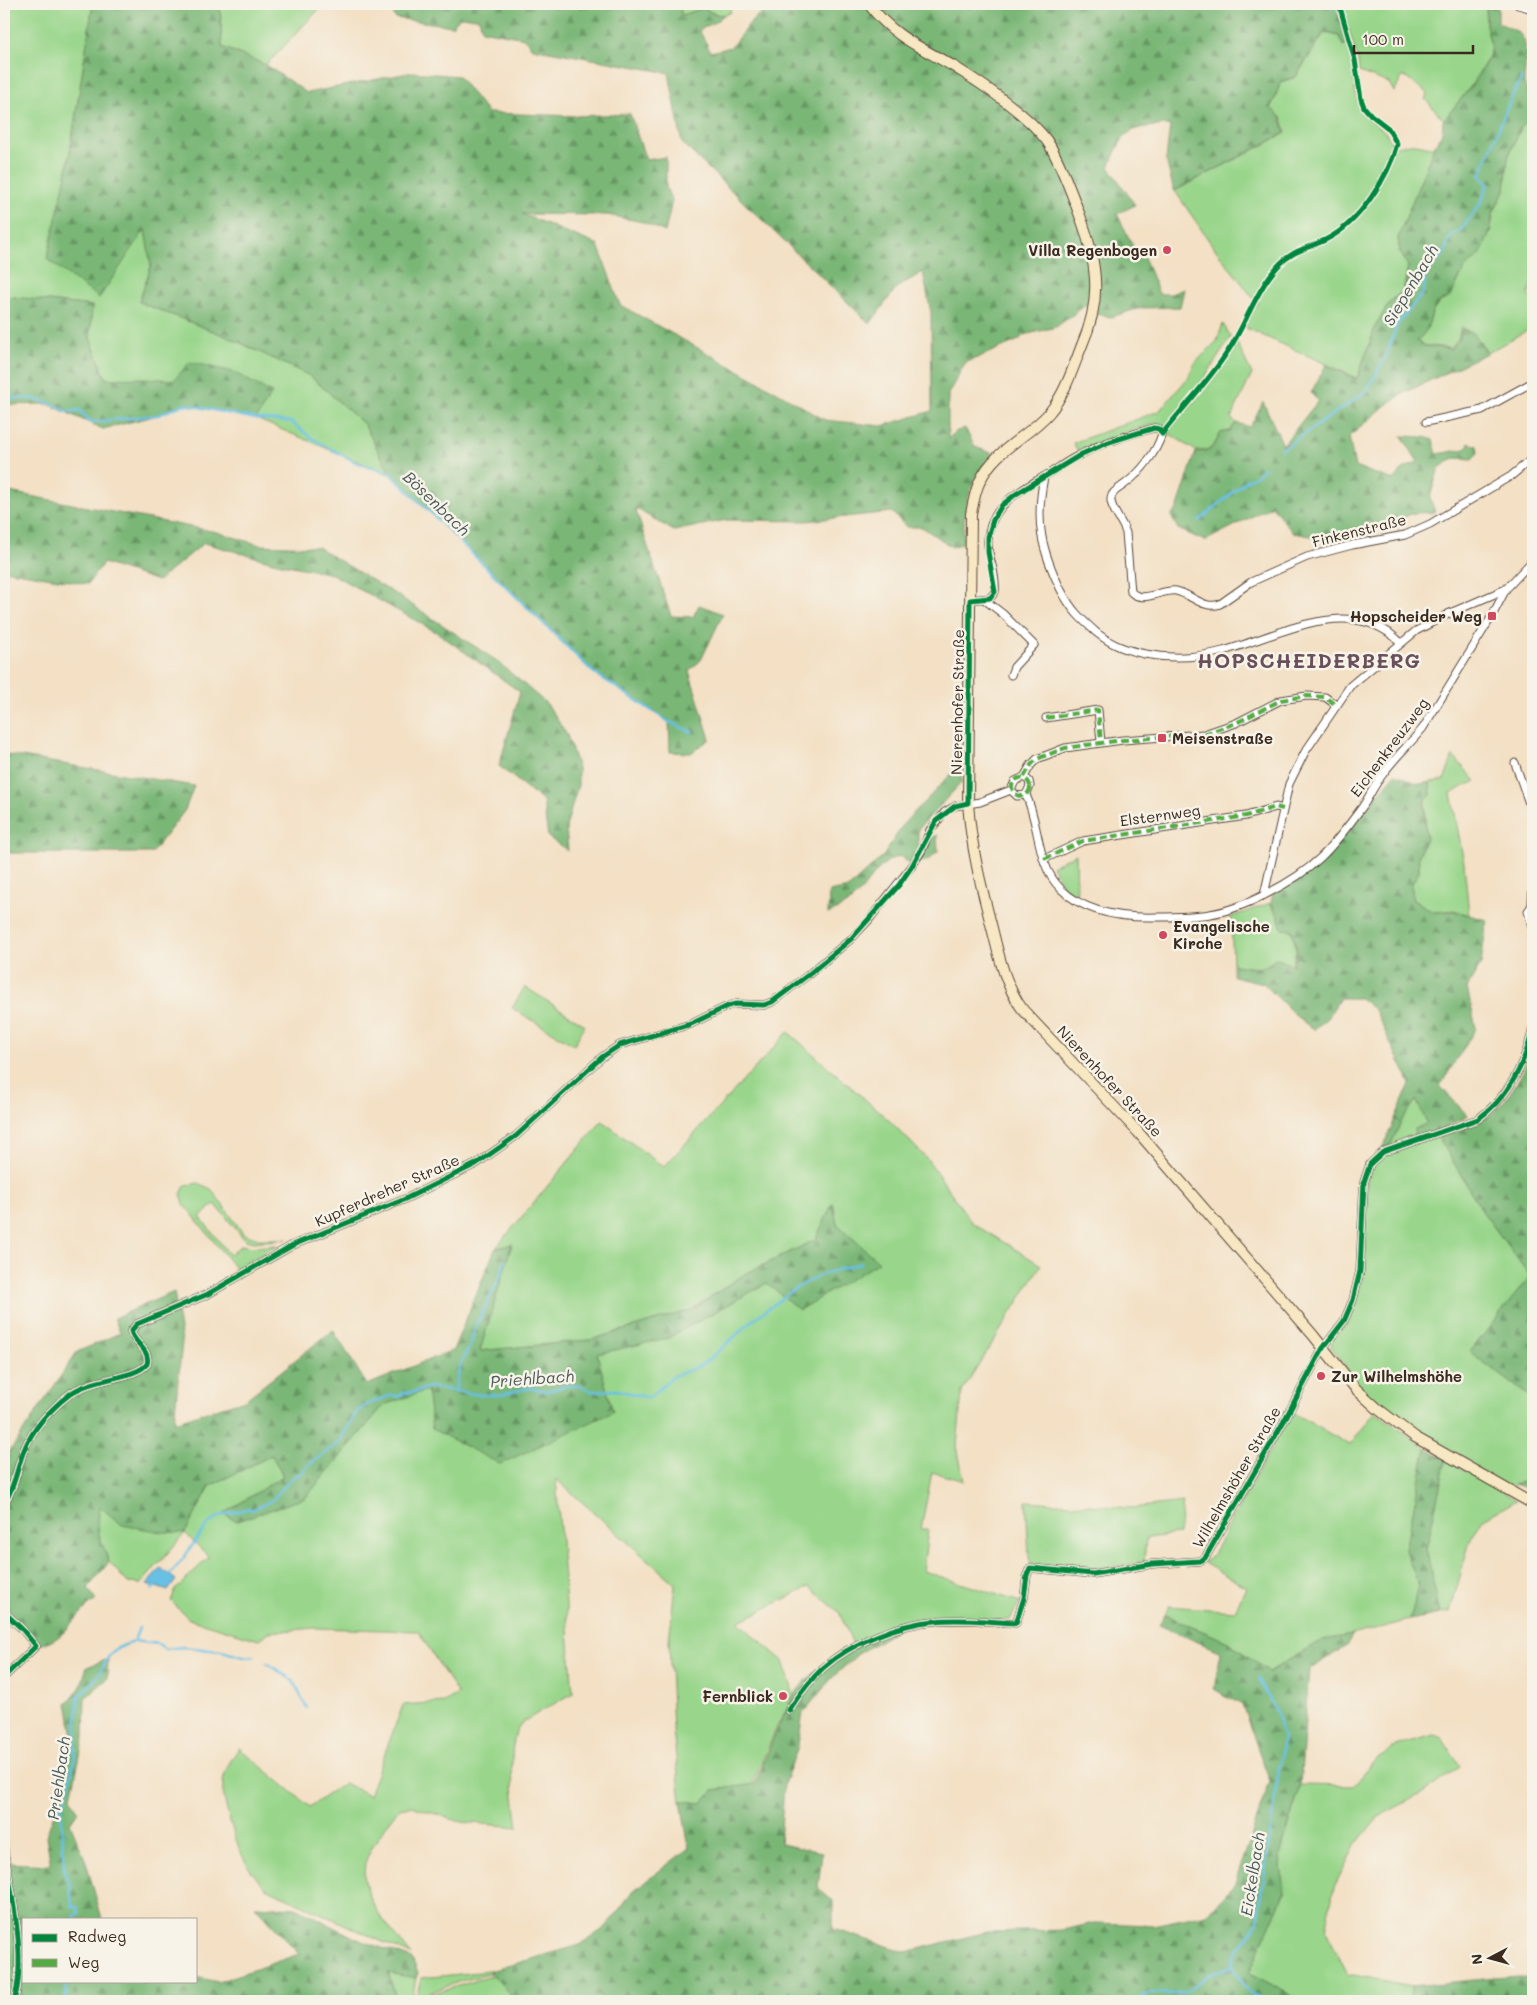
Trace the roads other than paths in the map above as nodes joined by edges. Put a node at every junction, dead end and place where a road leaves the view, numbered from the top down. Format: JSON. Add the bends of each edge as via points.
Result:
{"nodes":[{"id":1,"x":869,"y":4,"type":"edge"},
{"id":2,"x":1518,"y":5,"type":"dead end"},
{"id":3,"x":1533,"y":9,"type":"edge"},
{"id":4,"x":1533,"y":382,"type":"edge"},
{"id":5,"x":1426,"y":422,"type":"dead end"},
{"id":6,"x":1533,"y":458,"type":"edge"},
{"id":7,"x":1044,"y":477,"type":"junction"},
{"id":8,"x":1533,"y":560,"type":"edge"},
{"id":9,"x":1506,"y":590,"type":"junction"},
{"id":10,"x":970,"y":600,"type":"junction"},
{"id":11,"x":985,"y":600,"type":"junction"},
{"id":12,"x":1401,"y":643,"type":"junction"},
{"id":13,"x":1010,"y":675,"type":"dead end"},
{"id":14,"x":1336,"y":705,"type":"junction"},
{"id":15,"x":1046,"y":718,"type":"dead end"},
{"id":16,"x":1101,"y":742,"type":"junction"},
{"id":17,"x":1515,"y":763,"type":"dead end"},
{"id":18,"x":1024,"y":777,"type":"junction"},
{"id":19,"x":1011,"y":790,"type":"junction"},
{"id":20,"x":1026,"y":795,"type":"junction"},
{"id":21,"x":968,"y":803,"type":"junction"},
{"id":22,"x":1283,"y":808,"type":"junction"},
{"id":23,"x":1533,"y":815,"type":"edge"},
{"id":24,"x":1044,"y":859,"type":"junction"},
{"id":25,"x":1533,"y":877,"type":"edge"},
{"id":26,"x":1264,"y":895,"type":"junction"},
{"id":27,"x":1533,"y":904,"type":"edge"},
{"id":28,"x":1533,"y":931,"type":"edge"},
{"id":29,"x":1533,"y":1028,"type":"edge"},
{"id":30,"x":1323,"y":1348,"type":"junction"},
{"id":31,"x":4,"y":1503,"type":"edge"},
{"id":32,"x":1533,"y":1504,"type":"edge"},
{"id":33,"x":4,"y":1612,"type":"edge"},
{"id":34,"x":4,"y":1677,"type":"edge"},
{"id":35,"x":789,"y":1710,"type":"dead end"},
{"id":36,"x":4,"y":1852,"type":"edge"},
{"id":37,"x":14,"y":2001,"type":"edge"}],
"edges":[{"from":1,"to":10,"type":"street","name":"Nierenhofer Straße","via":[[883,22],[903,38],[976,81],[1039,133],[1051,149],[1081,219],[1094,265],[1093,311],[1085,340],[1056,402],[1041,422],[994,461],[976,491],[971,514]]},
{"from":2,"to":3,"type":"street"},
{"from":4,"to":5,"type":"street","via":[[1482,410]]},
{"from":6,"to":7,"type":"street","name":"Finkenstraße","via":[[1510,476],[1430,524],[1405,535],[1307,557],[1251,582],[1215,606],[1175,591],[1141,597],[1130,592],[1126,533],[1111,498],[1142,468],[1159,442],[1162,434],[1159,429],[1109,442]]},
{"from":7,"to":11,"type":"street","via":[[1009,499],[992,520],[988,543],[995,588],[993,596]]},
{"from":7,"to":12,"type":"street","via":[[1039,522],[1055,576],[1073,612],[1118,648],[1156,656],[1198,656],[1236,647],[1277,631],[1343,618],[1367,623],[1392,634]]},
{"from":8,"to":9,"type":"street"},
{"from":9,"to":12,"type":"street","via":[[1448,614]]},
{"from":9,"to":26,"type":"street","name":"Eichenkreuzweg","via":[[1423,728],[1392,762],[1362,807],[1320,858]]},
{"from":10,"to":11,"type":"street"},
{"from":10,"to":21,"type":"street","name":"Nierenhofer Straße"},
{"from":11,"to":13,"type":"street","via":[[1034,645]]},
{"from":12,"to":14,"type":"street","via":[[1350,686]]},
{"from":14,"to":16,"type":"street","via":[[1325,697],[1281,700],[1236,723],[1204,734]]},
{"from":14,"to":22,"type":"street","via":[[1305,752],[1289,784]]},
{"from":15,"to":16,"type":"street","via":[[1098,710]]},
{"from":16,"to":18,"type":"street","via":[[1051,752],[1037,759]]},
{"from":17,"to":23,"type":"street"},
{"from":18,"to":19,"type":"street","via":[[1015,780]]},
{"from":18,"to":20,"type":"street","via":[[1030,786]]},
{"from":19,"to":20,"type":"street","via":[[1017,796]]},
{"from":19,"to":21,"type":"street","via":[[980,802]]},
{"from":20,"to":24,"type":"street"},
{"from":21,"to":30,"type":"street","name":"Nierenhofer Straße","via":[[975,865],[999,957],[1015,999],[1138,1132]]},
{"from":21,"to":31,"type":"street","name":"Kupferdreher Straße","via":[[955,806],[936,821],[912,866],[851,939],[772,1002],[728,1006],[691,1024],[614,1048],[531,1123],[476,1164],[403,1200],[297,1243],[214,1291],[137,1324],[131,1331],[132,1337],[147,1354],[144,1368],[87,1384],[62,1401],[29,1439],[13,1487]]},
{"from":22,"to":24,"type":"street","name":"Elsternweg","via":[[1083,841]]},
{"from":22,"to":26,"type":"street"},
{"from":24,"to":26,"type":"street","via":[[1061,889],[1080,903],[1102,912],[1132,918],[1208,915]]},
{"from":25,"to":27,"type":"street"},
{"from":27,"to":28,"type":"street","via":[[1528,911]]},
{"from":29,"to":30,"type":"street","name":"Wilhelmshöher Straße","via":[[1528,1049],[1512,1083],[1490,1111],[1478,1119],[1383,1152],[1370,1164],[1364,1182],[1360,1271],[1353,1300],[1344,1321]]},
{"from":30,"to":32,"type":"street","name":"Nierenhofer Straße","via":[[1356,1389],[1378,1409],[1422,1441]]},
{"from":30,"to":35,"type":"street","name":"Wilhelmshöher Straße","via":[[1205,1558],[1093,1574],[1030,1568],[1016,1623],[952,1620],[899,1627],[835,1658]]},
{"from":33,"to":34,"type":"street","via":[[36,1646]]},
{"from":36,"to":37,"type":"street","via":[[20,1961]]}]}
